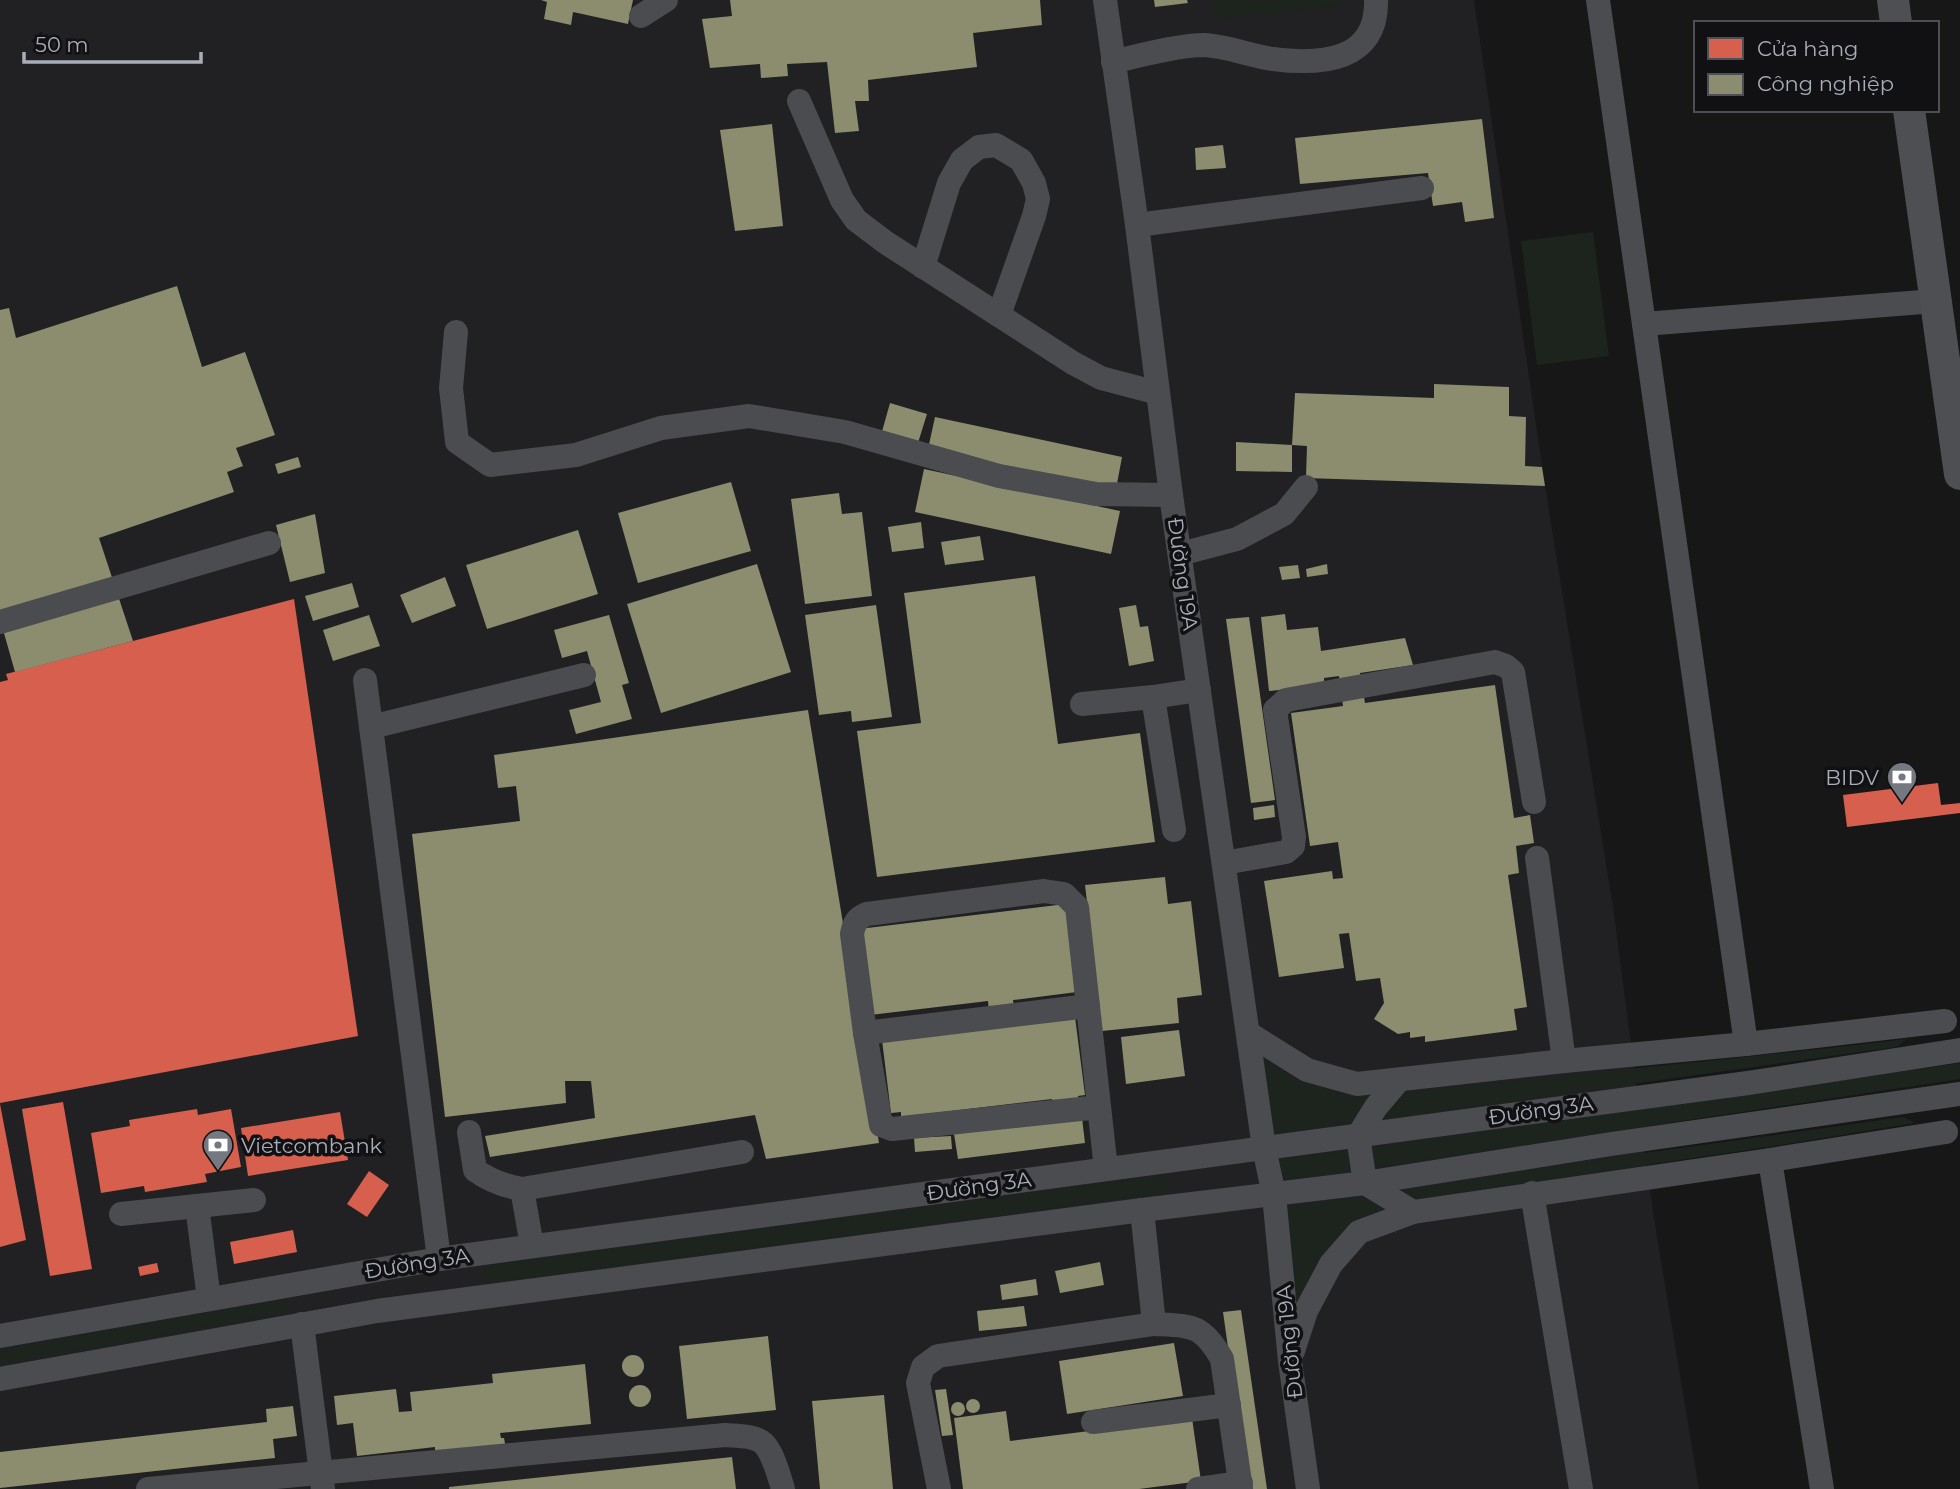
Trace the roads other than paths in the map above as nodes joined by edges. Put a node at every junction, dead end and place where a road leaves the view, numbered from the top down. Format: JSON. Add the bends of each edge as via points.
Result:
{"nodes":[{"id":1,"x":665,"y":0,"type":"edge"},
{"id":2,"x":1105,"y":0,"type":"edge"},
{"id":3,"x":1376,"y":0,"type":"edge"},
{"id":4,"x":1598,"y":0,"type":"edge"},
{"id":5,"x":1893,"y":0,"type":"edge"},
{"id":6,"x":641,"y":16,"type":"dead end"},
{"id":7,"x":1896,"y":21,"type":"edge"},
{"id":8,"x":1113,"y":62,"type":"junction"},
{"id":9,"x":799,"y":101,"type":"dead end"},
{"id":10,"x":1909,"y":112,"type":"edge"},
{"id":11,"x":1422,"y":187,"type":"dead end"},
{"id":12,"x":1137,"y":225,"type":"junction"},
{"id":13,"x":923,"y":267,"type":"junction"},
{"id":14,"x":1935,"y":301,"type":"junction"},
{"id":15,"x":999,"y":315,"type":"junction"},
{"id":16,"x":1644,"y":324,"type":"junction"},
{"id":17,"x":456,"y":332,"type":"dead end"},
{"id":18,"x":1158,"y":393,"type":"junction"},
{"id":19,"x":1960,"y":474,"type":"edge"},
{"id":20,"x":1306,"y":487,"type":"dead end"},
{"id":21,"x":1171,"y":495,"type":"junction"},
{"id":22,"x":269,"y":543,"type":"dead end"},
{"id":23,"x":1180,"y":554,"type":"junction"},
{"id":24,"x":0,"y":622,"type":"edge"},
{"id":25,"x":584,"y":675,"type":"dead end"},
{"id":26,"x":365,"y":680,"type":"dead end"},
{"id":27,"x":1199,"y":690,"type":"junction"},
{"id":28,"x":1153,"y":697,"type":"junction"},
{"id":29,"x":1082,"y":704,"type":"dead end"},
{"id":30,"x":371,"y":727,"type":"junction"},
{"id":31,"x":1534,"y":802,"type":"dead end"},
{"id":32,"x":1174,"y":830,"type":"dead end"},
{"id":33,"x":1537,"y":858,"type":"dead end"},
{"id":34,"x":1224,"y":863,"type":"junction"},
{"id":35,"x":1088,"y":1006,"type":"junction"},
{"id":36,"x":1952,"y":1015,"type":"edge"},
{"id":37,"x":865,"y":1033,"type":"junction"},
{"id":38,"x":1248,"y":1033,"type":"junction"},
{"id":39,"x":1746,"y":1044,"type":"junction"},
{"id":40,"x":1960,"y":1050,"type":"edge"},
{"id":41,"x":1564,"y":1061,"type":"junction"},
{"id":42,"x":1889,"y":1062,"type":"junction"},
{"id":43,"x":1399,"y":1080,"type":"junction"},
{"id":44,"x":1960,"y":1094,"type":"edge"},
{"id":45,"x":1897,"y":1104,"type":"junction"},
{"id":46,"x":1099,"y":1107,"type":"junction"},
{"id":47,"x":469,"y":1132,"type":"dead end"},
{"id":48,"x":1953,"y":1135,"type":"edge"},
{"id":49,"x":1358,"y":1136,"type":"junction"},
{"id":50,"x":1264,"y":1148,"type":"junction"},
{"id":51,"x":742,"y":1152,"type":"dead end"},
{"id":52,"x":1770,"y":1160,"type":"junction"},
{"id":53,"x":1106,"y":1169,"type":"junction"},
{"id":54,"x":1365,"y":1183,"type":"junction"},
{"id":55,"x":522,"y":1189,"type":"junction"},
{"id":56,"x":1532,"y":1193,"type":"junction"},
{"id":57,"x":1274,"y":1195,"type":"junction"},
{"id":58,"x":254,"y":1200,"type":"dead end"},
{"id":59,"x":197,"y":1206,"type":"junction"},
{"id":60,"x":1142,"y":1210,"type":"junction"},
{"id":61,"x":1413,"y":1212,"type":"junction"},
{"id":62,"x":121,"y":1214,"type":"dead end"},
{"id":63,"x":532,"y":1247,"type":"junction"},
{"id":64,"x":439,"y":1259,"type":"junction"},
{"id":65,"x":371,"y":1271,"type":"junction"},
{"id":66,"x":209,"y":1299,"type":"junction"},
{"id":67,"x":376,"y":1311,"type":"junction"},
{"id":68,"x":302,"y":1324,"type":"junction"},
{"id":69,"x":1154,"y":1324,"type":"junction"},
{"id":70,"x":0,"y":1336,"type":"edge"},
{"id":71,"x":1290,"y":1361,"type":"junction"},
{"id":72,"x":0,"y":1379,"type":"edge"},
{"id":73,"x":1229,"y":1405,"type":"junction"},
{"id":74,"x":1093,"y":1422,"type":"dead end"},
{"id":75,"x":322,"y":1480,"type":"edge"},
{"id":76,"x":1241,"y":1486,"type":"edge"},
{"id":77,"x":148,"y":1489,"type":"edge"},
{"id":78,"x":783,"y":1489,"type":"edge"},
{"id":79,"x":939,"y":1489,"type":"edge"},
{"id":80,"x":1198,"y":1489,"type":"edge"},
{"id":81,"x":1308,"y":1489,"type":"edge"},
{"id":82,"x":1581,"y":1489,"type":"edge"},
{"id":83,"x":1822,"y":1489,"type":"edge"}],
"edges":[{"from":1,"to":6,"type":"street"},
{"from":2,"to":8,"type":"street","name":"Đường 19A"},
{"from":3,"to":8,"type":"street","via":[[1375,24],[1359,47],[1329,59],[1273,59],[1190,46]]},
{"from":4,"to":16,"type":"street"},
{"from":5,"to":7,"type":"main road"},
{"from":8,"to":12,"type":"street","name":"Đường 19A"},
{"from":9,"to":13,"type":"street","via":[[842,200],[856,220]]},
{"from":10,"to":14,"type":"main road"},
{"from":11,"to":12,"type":"street"},
{"from":12,"to":18,"type":"street","name":"Đường 19A"},
{"from":13,"to":15,"type":"street"},
{"from":13,"to":15,"type":"street","via":[[949,183],[962,160],[979,146],[996,145],[1021,160],[1038,199]]},
{"from":14,"to":16,"type":"street"},
{"from":14,"to":19,"type":"main road"},
{"from":15,"to":18,"type":"street","via":[[1101,378]]},
{"from":16,"to":39,"type":"street"},
{"from":17,"to":21,"type":"street","via":[[451,388],[457,442],[490,465],[576,455],[661,428],[749,416],[845,432],[999,476],[1084,492]]},
{"from":18,"to":21,"type":"street","name":"Đường 19A"},
{"from":20,"to":23,"type":"street","via":[[1284,514],[1237,539]]},
{"from":21,"to":23,"type":"street","name":"Đường 19A"},
{"from":22,"to":24,"type":"street"},
{"from":23,"to":27,"type":"street","name":"Đường 19A"},
{"from":25,"to":30,"type":"street"},
{"from":26,"to":30,"type":"street"},
{"from":27,"to":28,"type":"street"},
{"from":27,"to":34,"type":"street","name":"Đường 19A"},
{"from":28,"to":29,"type":"street"},
{"from":28,"to":32,"type":"street"},
{"from":30,"to":64,"type":"street"},
{"from":31,"to":34,"type":"street","via":[[1513,672],[1506,666],[1495,662],[1286,700],[1275,710],[1293,846],[1286,852]]},
{"from":33,"to":41,"type":"street"},
{"from":34,"to":38,"type":"street","name":"Đường 19A"},
{"from":35,"to":37,"type":"street"},
{"from":35,"to":37,"type":"street","via":[[1077,907],[1064,894],[1044,891],[860,917],[852,934]]},
{"from":35,"to":46,"type":"street"},
{"from":36,"to":39,"type":"street"},
{"from":36,"to":42,"type":"street"},
{"from":37,"to":46,"type":"street","via":[[878,1117],[881,1125],[892,1129]]},
{"from":38,"to":43,"type":"street","via":[[1307,1070],[1357,1084]]},
{"from":38,"to":50,"type":"street","name":"Đường 19A"},
{"from":39,"to":41,"type":"street"},
{"from":40,"to":42,"type":"street","name":"Đường 3A"},
{"from":41,"to":43,"type":"street"},
{"from":42,"to":49,"type":"street","name":"Đường 3A"},
{"from":43,"to":49,"type":"street"},
{"from":44,"to":45,"type":"street","name":"Đường 3A"},
{"from":45,"to":48,"type":"street"},
{"from":45,"to":54,"type":"street","name":"Đường 3A"},
{"from":46,"to":53,"type":"street"},
{"from":47,"to":55,"type":"street","via":[[475,1170]]},
{"from":48,"to":52,"type":"street"},
{"from":49,"to":50,"type":"street","name":"Đường 3A"},
{"from":49,"to":54,"type":"street"},
{"from":50,"to":53,"type":"street","name":"Đường 3A"},
{"from":50,"to":57,"type":"street","name":"Đường 19A"},
{"from":51,"to":55,"type":"street"},
{"from":52,"to":56,"type":"street"},
{"from":52,"to":83,"type":"street"},
{"from":53,"to":63,"type":"street","name":"Đường 3A"},
{"from":54,"to":57,"type":"street","name":"Đường 3A"},
{"from":54,"to":61,"type":"street"},
{"from":55,"to":63,"type":"street"},
{"from":56,"to":61,"type":"street"},
{"from":56,"to":82,"type":"street"},
{"from":57,"to":60,"type":"street","name":"Đường 3A"},
{"from":57,"to":71,"type":"street","name":"Đường 19A"},
{"from":58,"to":59,"type":"street"},
{"from":59,"to":62,"type":"street"},
{"from":59,"to":66,"type":"street"},
{"from":60,"to":67,"type":"street","name":"Đường 3A"},
{"from":60,"to":69,"type":"street"},
{"from":61,"to":71,"type":"street","via":[[1359,1232],[1331,1264],[1306,1311]]},
{"from":63,"to":64,"type":"street","name":"Đường 3A"},
{"from":64,"to":65,"type":"street","name":"Đường 3A"},
{"from":65,"to":66,"type":"street","name":"Đường 3A"},
{"from":65,"to":67,"type":"street"},
{"from":66,"to":70,"type":"street","name":"Đường 3A"},
{"from":67,"to":68,"type":"street","name":"Đường 3A"},
{"from":68,"to":72,"type":"street","name":"Đường 3A"},
{"from":68,"to":75,"type":"street"},
{"from":69,"to":73,"type":"street","via":[[1191,1326],[1211,1340],[1222,1359]]},
{"from":69,"to":79,"type":"street","via":[[938,1356],[922,1367],[918,1383]]},
{"from":71,"to":81,"type":"street","name":"Đường 19A"},
{"from":73,"to":74,"type":"street"},
{"from":73,"to":76,"type":"street"},
{"from":75,"to":77,"type":"street"},
{"from":75,"to":78,"type":"street","via":[[725,1435],[747,1436],[762,1443]]},
{"from":76,"to":80,"type":"street"}]}
